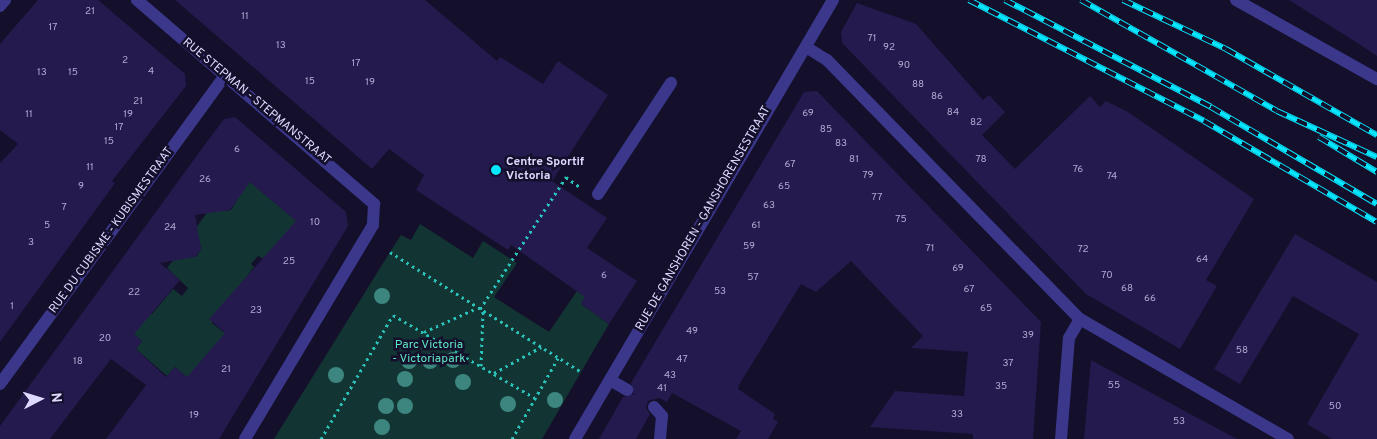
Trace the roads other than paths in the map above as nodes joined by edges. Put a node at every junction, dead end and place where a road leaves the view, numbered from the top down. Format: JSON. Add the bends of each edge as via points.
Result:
{"nodes":[{"id":1,"x":5,"y":0,"type":"edge"},
{"id":2,"x":137,"y":0,"type":"edge"},
{"id":3,"x":833,"y":0,"type":"edge"},
{"id":4,"x":1236,"y":0,"type":"edge"},
{"id":5,"x":0,"y":6,"type":"edge"},
{"id":6,"x":806,"y":47,"type":"junction"},
{"id":7,"x":224,"y":77,"type":"junction"},
{"id":8,"x":1377,"y":79,"type":"edge"},
{"id":9,"x":671,"y":83,"type":"dead end"},
{"id":10,"x":598,"y":194,"type":"road end"},
{"id":11,"x":1080,"y":319,"type":"junction"},
{"id":12,"x":610,"y":380,"type":"junction"},
{"id":13,"x":0,"y":384,"type":"edge"},
{"id":14,"x":627,"y":390,"type":"dead end"},
{"id":15,"x":654,"y":407,"type":"dead end"},
{"id":16,"x":245,"y":439,"type":"edge"},
{"id":17,"x":575,"y":439,"type":"edge"},
{"id":18,"x":660,"y":439,"type":"edge"},
{"id":19,"x":1061,"y":439,"type":"edge"},
{"id":20,"x":1288,"y":439,"type":"edge"}],
"edges":[{"from":1,"to":5,"type":"street"},
{"from":2,"to":7,"type":"street","name":"RUE STEPMAN - STEPMANSTRAAT"},
{"from":3,"to":6,"type":"street","name":"RUE DE GANSHOREN - GANSHORENSESTRAAT"},
{"from":4,"to":8,"type":"street"},
{"from":6,"to":11,"type":"street","via":[[827,60]]},
{"from":6,"to":12,"type":"street","name":"RUE DE GANSHOREN - GANSHORENSESTRAAT"},
{"from":7,"to":13,"type":"street","name":"RUE DU CUBISME - KUBISMESTRAAT"},
{"from":7,"to":16,"type":"street","name":"RUE STEPMAN - STEPMANSTRAAT","via":[[374,204],[374,225]]},
{"from":9,"to":10,"type":"street"},
{"from":11,"to":19,"type":"street","via":[[1069,338]]},
{"from":11,"to":20,"type":"street"},
{"from":12,"to":14,"type":"street"},
{"from":12,"to":17,"type":"street","name":"RUE DE GANSHOREN - GANSHORENSESTRAAT"},
{"from":15,"to":18,"type":"street","via":[[662,416]]}]}
